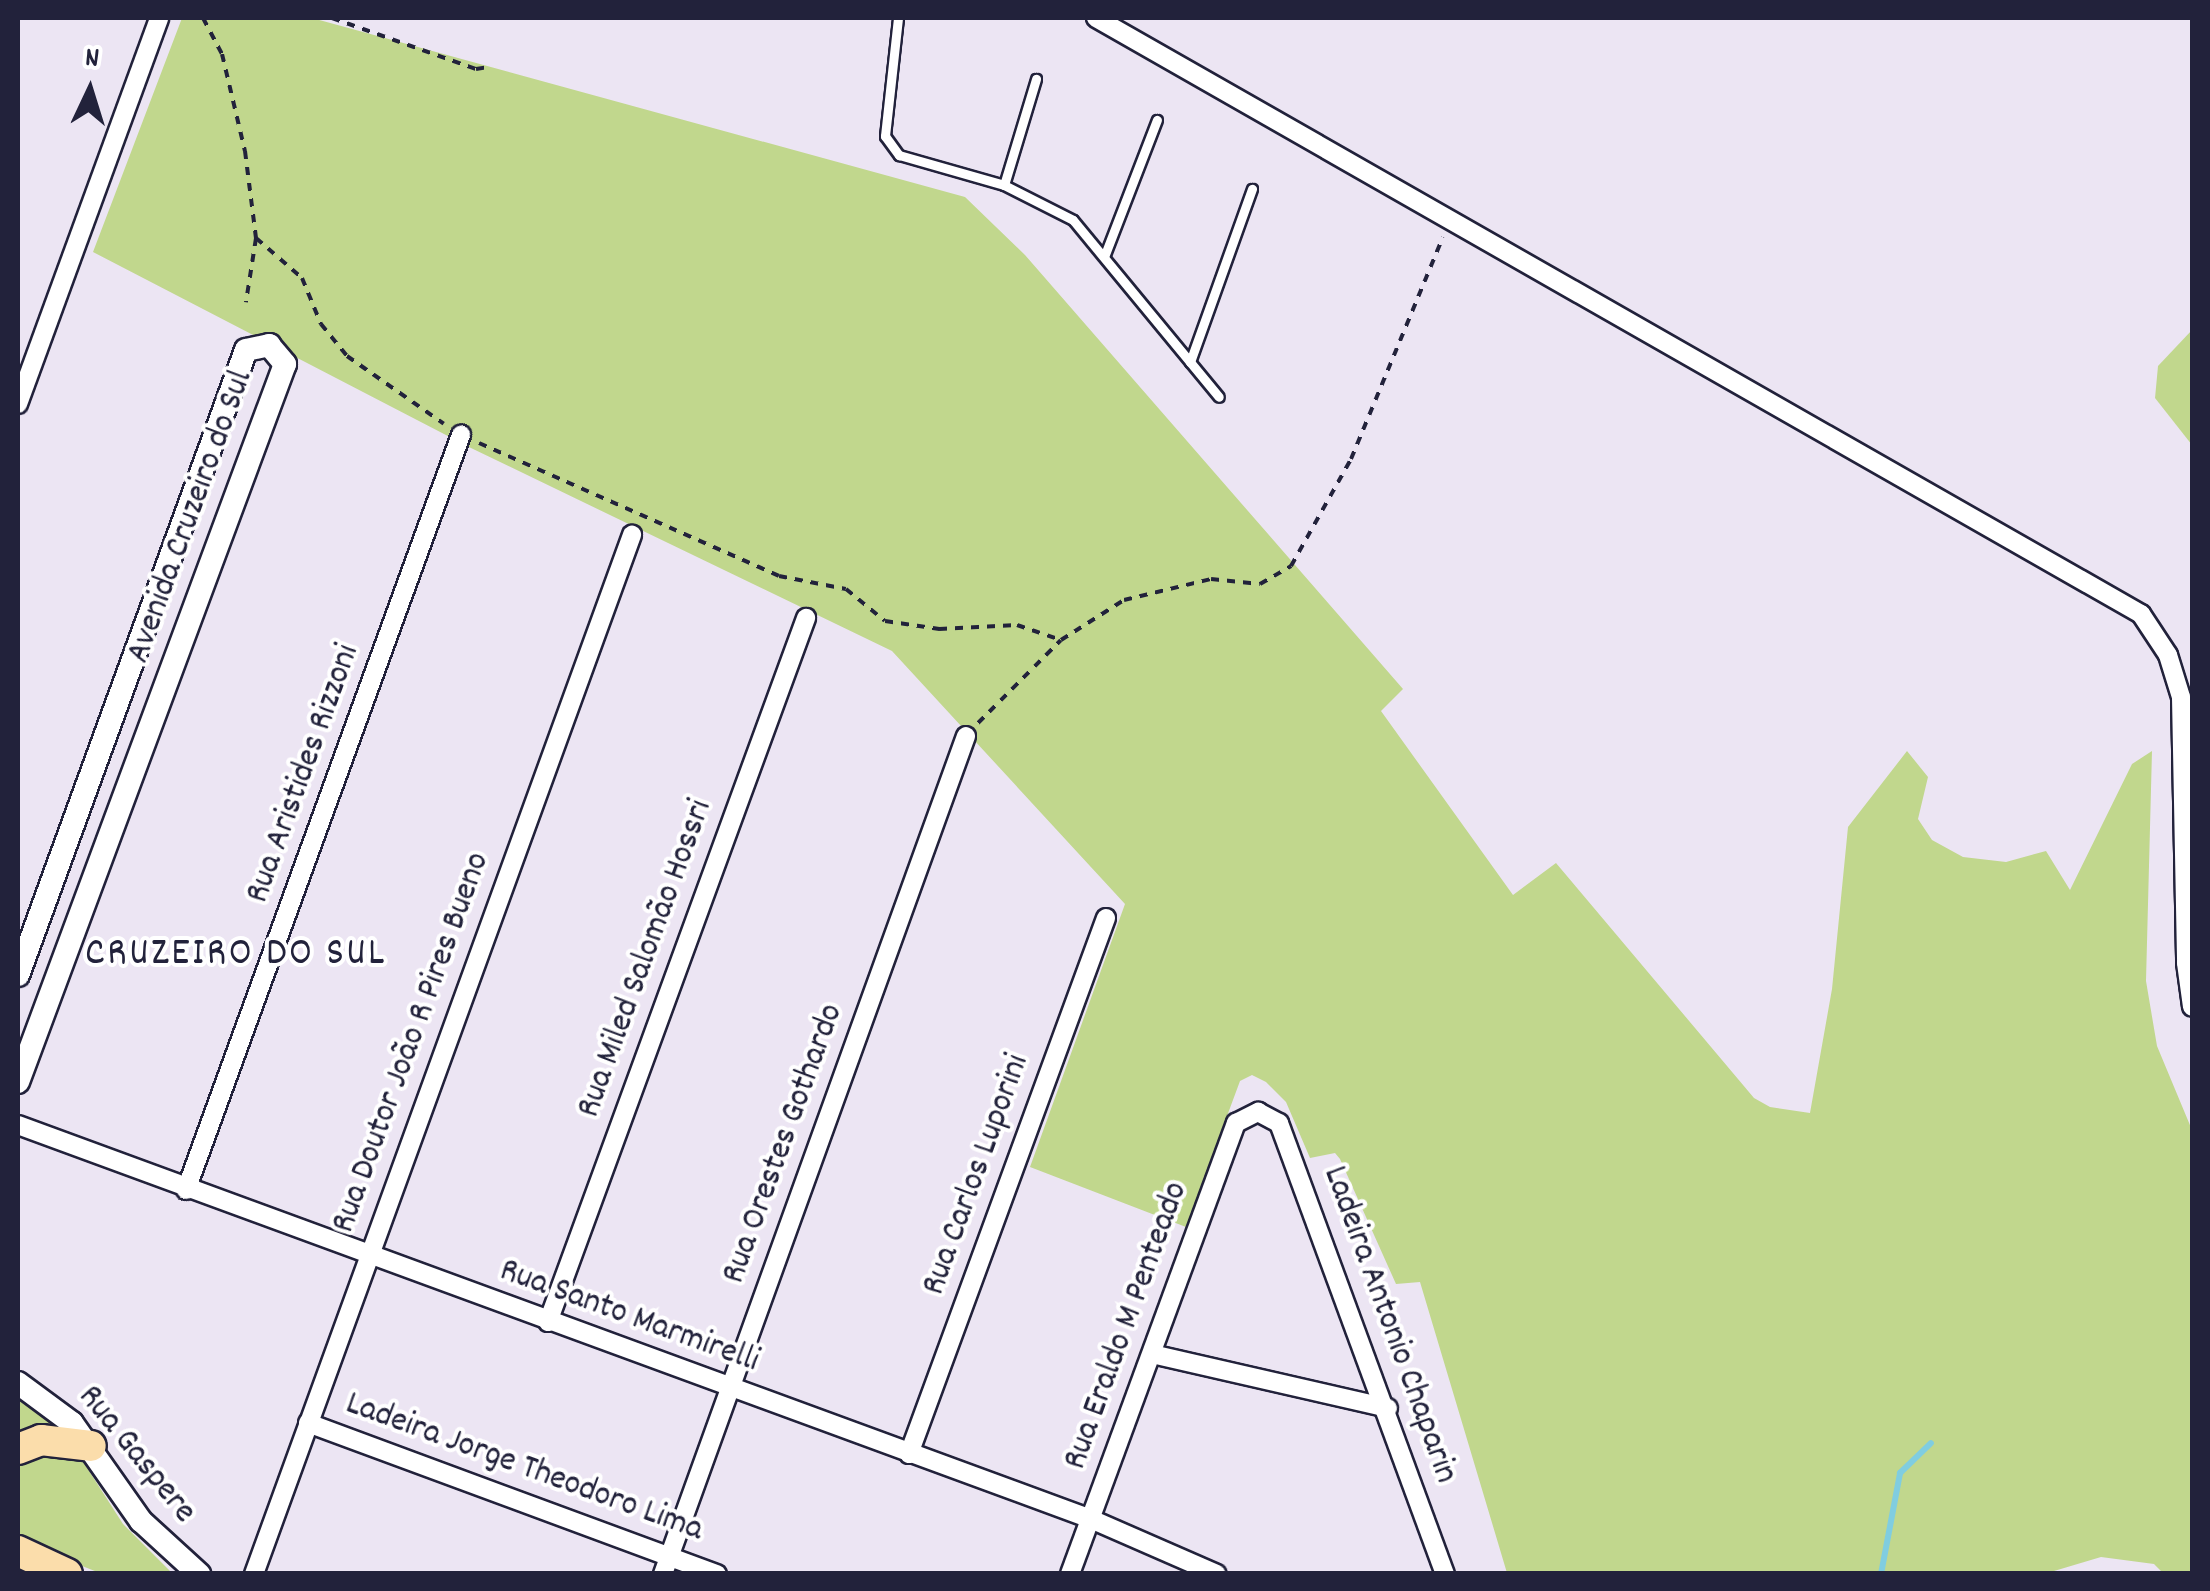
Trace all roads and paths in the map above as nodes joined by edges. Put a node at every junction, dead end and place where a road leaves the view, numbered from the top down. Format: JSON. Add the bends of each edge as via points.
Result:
{"nodes":[{"id":1,"x":159,"y":18,"type":"edge"},
{"id":2,"x":204,"y":18,"type":"edge"},
{"id":3,"x":332,"y":18,"type":"edge"},
{"id":4,"x":898,"y":18,"type":"edge"},
{"id":5,"x":1096,"y":18,"type":"edge"},
{"id":6,"x":488,"y":67,"type":"dead end"},
{"id":7,"x":1036,"y":79,"type":"dead end"},
{"id":8,"x":1157,"y":120,"type":"dead end"},
{"id":9,"x":1004,"y":185,"type":"junction"},
{"id":10,"x":1252,"y":189,"type":"dead end"},
{"id":11,"x":1449,"y":224,"type":"junction"},
{"id":12,"x":256,"y":238,"type":"junction"},
{"id":13,"x":1104,"y":257,"type":"junction"},
{"id":14,"x":246,"y":302,"type":"dead end"},
{"id":15,"x":1190,"y":362,"type":"junction"},
{"id":16,"x":1219,"y":397,"type":"dead end"},
{"id":17,"x":18,"y":404,"type":"edge"},
{"id":18,"x":461,"y":435,"type":"junction"},
{"id":19,"x":632,"y":535,"type":"dead end"},
{"id":20,"x":806,"y":618,"type":"dead end"},
{"id":21,"x":1061,"y":640,"type":"junction"},
{"id":22,"x":110,"y":723,"type":"junction"},
{"id":23,"x":966,"y":736,"type":"joint"},
{"id":24,"x":148,"y":737,"type":"junction"},
{"id":25,"x":1106,"y":918,"type":"dead end"},
{"id":26,"x":18,"y":975,"type":"edge"},
{"id":27,"x":2192,"y":1007,"type":"edge"},
{"id":28,"x":18,"y":1082,"type":"edge"},
{"id":29,"x":1258,"y":1112,"type":"joint"},
{"id":30,"x":18,"y":1125,"type":"edge"},
{"id":31,"x":186,"y":1190,"type":"junction"},
{"id":32,"x":369,"y":1256,"type":"junction"},
{"id":33,"x":548,"y":1322,"type":"junction"},
{"id":34,"x":1152,"y":1354,"type":"junction"},
{"id":35,"x":18,"y":1383,"type":"edge"},
{"id":36,"x":730,"y":1388,"type":"junction"},
{"id":37,"x":1388,"y":1408,"type":"junction"},
{"id":38,"x":308,"y":1423,"type":"junction"},
{"id":39,"x":92,"y":1446,"type":"junction"},
{"id":40,"x":18,"y":1448,"type":"edge"},
{"id":41,"x":909,"y":1454,"type":"junction"},
{"id":42,"x":1091,"y":1519,"type":"junction"},
{"id":43,"x":18,"y":1550,"type":"edge"},
{"id":44,"x":667,"y":1564,"type":"edge"},
{"id":45,"x":67,"y":1574,"type":"edge"},
{"id":46,"x":199,"y":1574,"type":"edge"},
{"id":47,"x":254,"y":1574,"type":"edge"},
{"id":48,"x":716,"y":1574,"type":"edge"},
{"id":49,"x":1070,"y":1574,"type":"edge"},
{"id":50,"x":1217,"y":1574,"type":"edge"},
{"id":51,"x":1445,"y":1574,"type":"edge"}],
"edges":[{"from":1,"to":17,"type":"street"},
{"from":2,"to":12,"type":"path","via":[[222,54]]},
{"from":3,"to":6,"type":"path","via":[[476,69]]},
{"from":4,"to":9,"type":"lane","via":[[886,136],[899,154]]},
{"from":5,"to":11,"type":"street"},
{"from":7,"to":9,"type":"lane"},
{"from":8,"to":13,"type":"lane"},
{"from":9,"to":13,"type":"lane","via":[[1073,220]]},
{"from":10,"to":15,"type":"lane"},
{"from":11,"to":21,"type":"path","via":[[1351,459],[1292,566],[1260,584],[1212,579],[1124,600]]},
{"from":11,"to":27,"type":"street","via":[[2141,614],[2168,655],[2180,697]]},
{"from":12,"to":14,"type":"path"},
{"from":12,"to":18,"type":"path","via":[[302,278],[321,324],[348,356]]},
{"from":13,"to":15,"type":"lane"},
{"from":15,"to":16,"type":"lane"},
{"from":18,"to":21,"type":"path","via":[[779,576],[846,589],[885,621],[939,630],[1016,626]]},
{"from":18,"to":31,"type":"street","name":"Rua Aristides Rizzoni"},
{"from":19,"to":32,"type":"street","name":"Rua Doutor João R Pires Bueno"},
{"from":20,"to":33,"type":"street","name":"Rua Miled Salomão Hossri"},
{"from":21,"to":23,"type":"path"},
{"from":22,"to":24,"type":"street"},
{"from":22,"to":24,"type":"street","name":"Avenida Cruzeiro do Sul","via":[[246,350],[268,346],[284,364]]},
{"from":22,"to":26,"type":"street","name":"Avenida Cruzeiro do Sul"},
{"from":23,"to":36,"type":"street","name":"Rua Orestes Gothardo"},
{"from":24,"to":28,"type":"street","name":"Avenida Cruzeiro do Sul"},
{"from":25,"to":41,"type":"street","name":"Rua Carlos Luporini"},
{"from":29,"to":34,"type":"street","name":"Rua Eraldo M Penteado","via":[[1236,1124]]},
{"from":29,"to":37,"type":"street","name":"Ladeira Antonio Chaparin","via":[[1279,1123]]},
{"from":30,"to":31,"type":"street","name":"Rua Santo Marmirelli"},
{"from":31,"to":32,"type":"street","name":"Rua Santo Marmirelli"},
{"from":32,"to":33,"type":"street","name":"Rua Santo Marmirelli"},
{"from":32,"to":38,"type":"street","name":"Rua Doutor João R Pires Bueno"},
{"from":33,"to":36,"type":"street","name":"Rua Santo Marmirelli"},
{"from":34,"to":37,"type":"street"},
{"from":34,"to":42,"type":"street","name":"Rua Eraldo M Penteado"},
{"from":35,"to":39,"type":"street","name":"Rua Gaspere","via":[[54,1406]]},
{"from":36,"to":41,"type":"street","name":"Rua Santo Marmirelli"},
{"from":36,"to":44,"type":"street","name":"Rua Orestes Gothardo"},
{"from":37,"to":51,"type":"street","name":"Ladeira Antonio Chaparin"},
{"from":38,"to":44,"type":"street","name":"Ladeira Jorge Theodoro Lima"},
{"from":38,"to":47,"type":"street","name":"Rua Doutor João R Pires Bueno"},
{"from":39,"to":40,"type":"main road","via":[[41,1440]]},
{"from":39,"to":46,"type":"street","name":"Rua Gaspere","via":[[141,1520]]},
{"from":41,"to":42,"type":"street","name":"Rua Santo Marmirelli"},
{"from":42,"to":49,"type":"street","name":"Rua Eraldo M Penteado"},
{"from":42,"to":50,"type":"street","name":"Rua Santo Marmirelli"},
{"from":43,"to":45,"type":"main road"},
{"from":44,"to":48,"type":"street","name":"Ladeira Jorge Theodoro Lima"}]}
